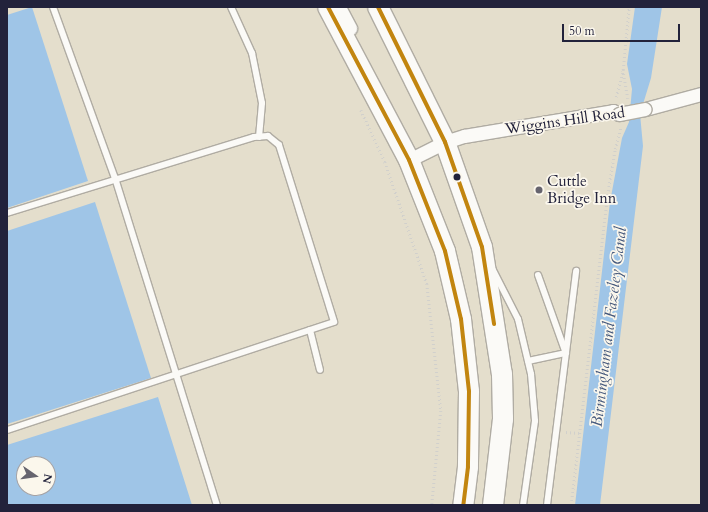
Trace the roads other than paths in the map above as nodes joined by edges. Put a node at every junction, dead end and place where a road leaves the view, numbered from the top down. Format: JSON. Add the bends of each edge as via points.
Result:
{"nodes":[{"id":1,"x":53,"y":7,"type":"edge"},
{"id":2,"x":231,"y":7,"type":"edge"},
{"id":3,"x":328,"y":7,"type":"edge"},
{"id":4,"x":340,"y":7,"type":"edge"},
{"id":5,"x":378,"y":7,"type":"edge"},
{"id":6,"x":358,"y":62,"type":"junction"},
{"id":7,"x":701,"y":94,"type":"edge"},
{"id":8,"x":259,"y":137,"type":"junction"},
{"id":9,"x":445,"y":142,"type":"junction"},
{"id":10,"x":410,"y":160,"type":"junction"},
{"id":11,"x":115,"y":178,"type":"junction"},
{"id":12,"x":7,"y":214,"type":"edge"},
{"id":13,"x":482,"y":247,"type":"junction"},
{"id":14,"x":576,"y":271,"type":"dead end"},
{"id":15,"x":538,"y":275,"type":"dead end"},
{"id":16,"x":310,"y":330,"type":"junction"},
{"id":17,"x":566,"y":353,"type":"junction"},
{"id":18,"x":528,"y":361,"type":"junction"},
{"id":19,"x":320,"y":370,"type":"dead end"},
{"id":20,"x":177,"y":375,"type":"junction"},
{"id":21,"x":7,"y":430,"type":"edge"},
{"id":22,"x":217,"y":505,"type":"edge"},
{"id":23,"x":463,"y":505,"type":"edge"},
{"id":24,"x":493,"y":505,"type":"edge"},
{"id":25,"x":524,"y":505,"type":"edge"},
{"id":26,"x":547,"y":505,"type":"edge"}],
"edges":[{"from":1,"to":11,"type":"lane"},
{"from":2,"to":8,"type":"lane","via":[[252,53],[262,103]]},
{"from":3,"to":6,"type":"main road"},
{"from":4,"to":6,"type":"street","via":[[350,29]]},
{"from":5,"to":9,"type":"main road"},
{"from":6,"to":10,"type":"main road"},
{"from":7,"to":9,"type":"street","name":"Wiggins Hill Road","bridge":true,"via":[[645,109]]},
{"from":8,"to":11,"type":"lane"},
{"from":8,"to":16,"type":"lane","via":[[268,136],[279,145],[334,322]]},
{"from":9,"to":10,"type":"street","name":"Wiggins Hill Road"},
{"from":9,"to":13,"type":"main road"},
{"from":10,"to":23,"type":"main road","via":[[445,251],[461,319],[469,391],[468,467]]},
{"from":11,"to":12,"type":"lane"},
{"from":11,"to":20,"type":"lane"},
{"from":13,"to":18,"type":"lane","via":[[518,319]]},
{"from":13,"to":24,"type":"main road","via":[[502,374],[503,419]]},
{"from":14,"to":17,"type":"lane"},
{"from":15,"to":17,"type":"lane"},
{"from":16,"to":19,"type":"lane"},
{"from":16,"to":20,"type":"lane"},
{"from":17,"to":18,"type":"lane"},
{"from":17,"to":26,"type":"lane"},
{"from":18,"to":25,"type":"lane","via":[[535,421]]},
{"from":20,"to":21,"type":"lane"},
{"from":20,"to":22,"type":"lane"}]}
